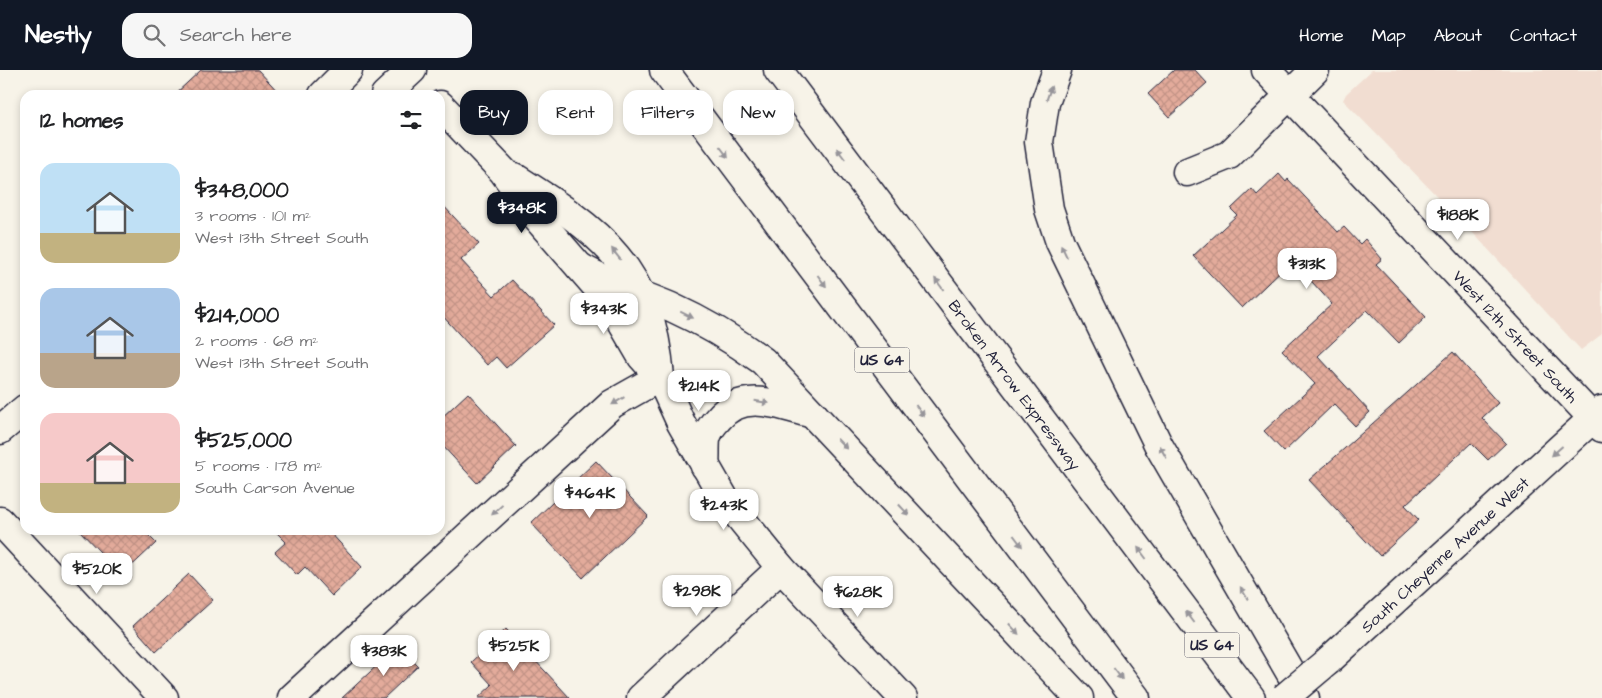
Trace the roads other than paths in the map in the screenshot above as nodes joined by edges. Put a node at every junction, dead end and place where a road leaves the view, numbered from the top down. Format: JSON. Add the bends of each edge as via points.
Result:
{"nodes":[{"id":1,"x":348,"y":70,"type":"edge"},
{"id":2,"x":664,"y":70,"type":"edge"},
{"id":3,"x":778,"y":70,"type":"edge"},
{"id":4,"x":1057,"y":70,"type":"edge"},
{"id":5,"x":1266,"y":70,"type":"edge"},
{"id":6,"x":1315,"y":70,"type":"edge"},
{"id":7,"x":409,"y":71,"type":"edge"},
{"id":8,"x":328,"y":90,"type":"edge"},
{"id":9,"x":390,"y":90,"type":"edge"},
{"id":10,"x":426,"y":90,"type":"edge"},
{"id":11,"x":1290,"y":94,"type":"junction"},
{"id":12,"x":445,"y":110,"type":"edge"},
{"id":13,"x":503,"y":170,"type":"junction"},
{"id":14,"x":1186,"y":172,"type":"dead end"},
{"id":15,"x":580,"y":267,"type":"junction"},
{"id":16,"x":642,"y":295,"type":"junction"},
{"id":17,"x":660,"y":377,"type":"junction"},
{"id":18,"x":20,"y":413,"type":"edge"},
{"id":19,"x":813,"y":414,"type":"junction"},
{"id":20,"x":1599,"y":419,"type":"edge"},
{"id":21,"x":0,"y":430,"type":"edge"},
{"id":22,"x":705,"y":466,"type":"junction"},
{"id":23,"x":0,"y":521,"type":"edge"},
{"id":24,"x":781,"y":568,"type":"junction"},
{"id":25,"x":1328,"y":661,"type":"junction"},
{"id":26,"x":164,"y":698,"type":"edge"},
{"id":27,"x":292,"y":698,"type":"edge"},
{"id":28,"x":641,"y":698,"type":"edge"},
{"id":29,"x":903,"y":698,"type":"edge"},
{"id":30,"x":1079,"y":698,"type":"edge"},
{"id":31,"x":1136,"y":698,"type":"edge"},
{"id":32,"x":1251,"y":698,"type":"edge"},
{"id":33,"x":1284,"y":698,"type":"edge"},
{"id":34,"x":1294,"y":698,"type":"edge"},
{"id":35,"x":1305,"y":698,"type":"edge"}],
"edges":[{"from":1,"to":8,"type":"main road"},
{"from":2,"to":31,"type":"main road","number":"US 64","one_way":true},
{"from":32,"to":3,"type":"main road","name":"Broken Arrow Expressway","number":"US 64","one_way":true},
{"from":35,"to":4,"type":"main road","one_way":true,"via":[[1160,446],[1060,242],[1049,209],[1039,142],[1045,103]]},
{"from":5,"to":11,"type":"main road","name":"West 12th Street South"},
{"from":6,"to":11,"type":"main road"},
{"from":7,"to":9,"type":"main road"},
{"from":7,"to":10,"type":"main road"},
{"from":11,"to":14,"type":"main road","via":[[1229,155]]},
{"from":11,"to":20,"type":"main road","name":"West 12th Street South"},
{"from":12,"to":13,"type":"main road"},
{"from":13,"to":15,"type":"main road","via":[[536,217]]},
{"from":16,"to":13,"type":"main road","one_way":true,"via":[[627,268],[595,233]]},
{"from":15,"to":16,"type":"main road","via":[[605,282]]},
{"from":15,"to":17,"type":"main road","via":[[610,302],[642,357]]},
{"from":16,"to":17,"type":"main road","via":[[655,333]]},
{"from":16,"to":19,"type":"main road","one_way":true,"via":[[735,341],[763,361]]},
{"from":17,"to":22,"type":"main road"},
{"from":17,"to":27,"type":"main road","one_way":true,"via":[[612,404]]},
{"from":18,"to":21,"type":"main road"},
{"from":22,"to":19,"type":"main road","one_way":true,"via":[[706,439],[712,426],[733,405],[748,400]]},
{"from":19,"to":30,"type":"main road","one_way":true},
{"from":20,"to":25,"type":"main road","name":"South Cheyenne Avenue West","one_way":true},
{"from":22,"to":24,"type":"main road","via":[[724,498]]},
{"from":23,"to":26,"type":"main road"},
{"from":24,"to":28,"type":"main road"},
{"from":24,"to":29,"type":"main road"},
{"from":25,"to":33,"type":"main road","name":"South Cheyenne Avenue West","bridge":true},
{"from":25,"to":34,"type":"main road","bridge":true}]}
